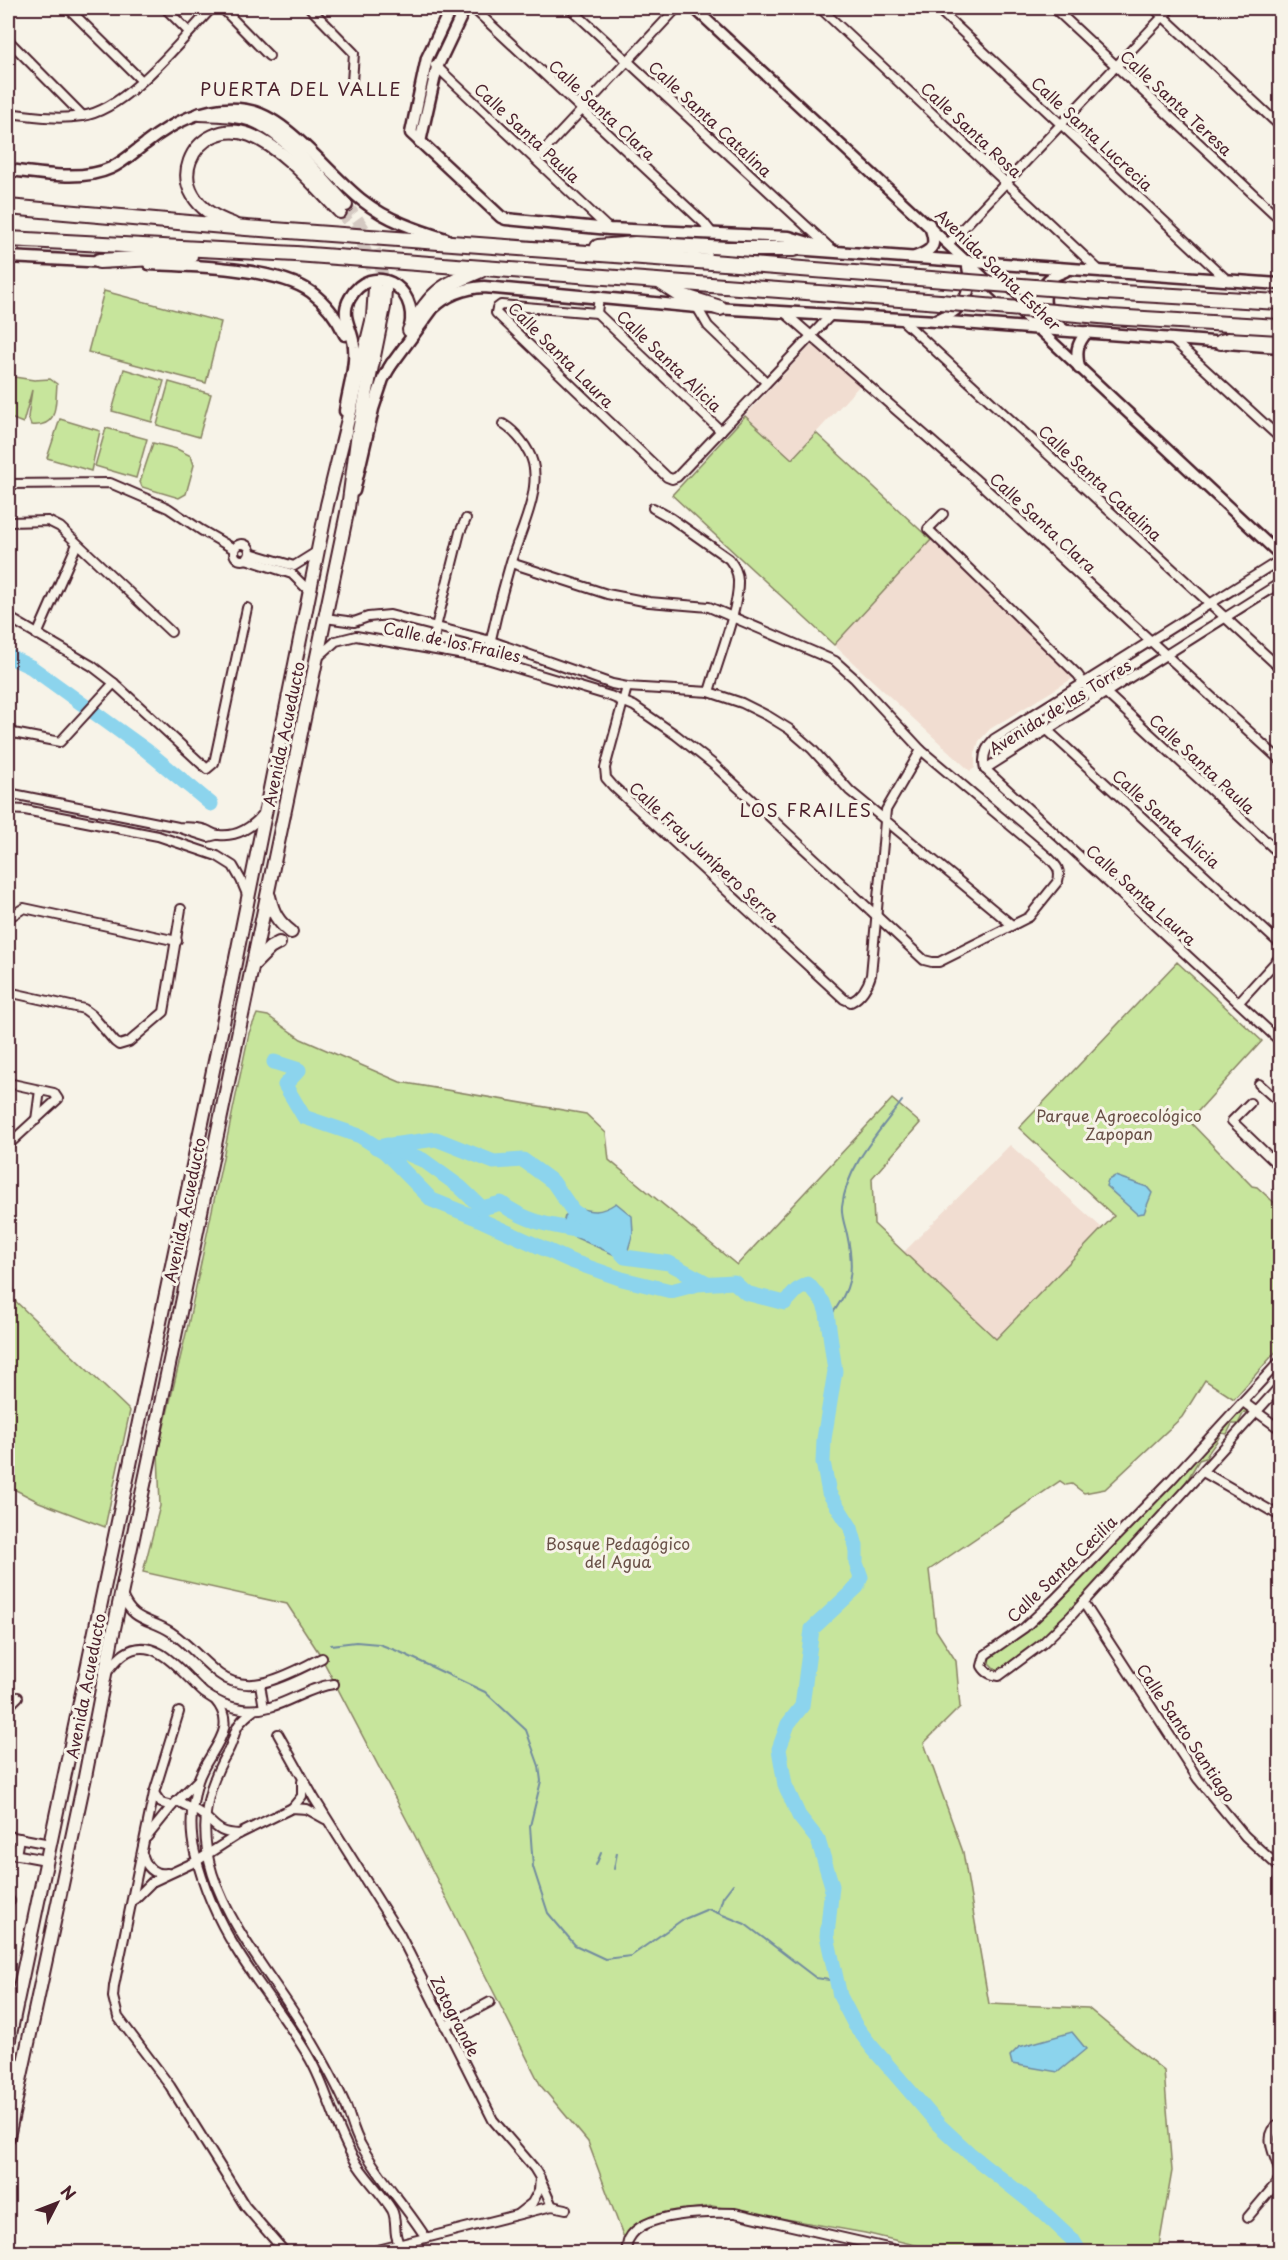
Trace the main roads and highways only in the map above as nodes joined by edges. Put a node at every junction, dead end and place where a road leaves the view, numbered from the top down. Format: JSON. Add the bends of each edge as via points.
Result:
{"nodes":[{"id":1,"x":451,"y":8,"type":"edge"},
{"id":2,"x":465,"y":8,"type":"edge"},
{"id":3,"x":1274,"y":8,"type":"edge"},
{"id":4,"x":1281,"y":14,"type":"edge"},
{"id":5,"x":201,"y":114,"type":"junction"},
{"id":6,"x":420,"y":142,"type":"junction"},
{"id":7,"x":8,"y":170,"type":"edge"},
{"id":8,"x":8,"y":199,"type":"edge"},
{"id":9,"x":8,"y":207,"type":"edge"},
{"id":10,"x":39,"y":209,"type":"junction"},
{"id":11,"x":929,"y":225,"type":"road end"},
{"id":12,"x":246,"y":228,"type":"junction"},
{"id":13,"x":8,"y":239,"type":"edge"},
{"id":14,"x":458,"y":242,"type":"junction"},
{"id":15,"x":794,"y":249,"type":"joint"},
{"id":16,"x":832,"y":250,"type":"junction"},
{"id":17,"x":572,"y":251,"type":"junction"},
{"id":18,"x":247,"y":252,"type":"junction"},
{"id":19,"x":8,"y":257,"type":"edge"},
{"id":20,"x":913,"y":258,"type":"junction"},
{"id":21,"x":99,"y":261,"type":"junction"},
{"id":22,"x":941,"y":261,"type":"junction"},
{"id":23,"x":967,"y":261,"type":"junction"},
{"id":24,"x":484,"y":268,"type":"junction"},
{"id":25,"x":1068,"y":270,"type":"junction"},
{"id":26,"x":1047,"y":281,"type":"junction"},
{"id":27,"x":660,"y":282,"type":"junction"},
{"id":28,"x":1281,"y":284,"type":"edge"},
{"id":29,"x":1281,"y":302,"type":"edge"},
{"id":30,"x":720,"y":308,"type":"junction"},
{"id":31,"x":958,"y":308,"type":"junction"},
{"id":32,"x":936,"y":321,"type":"junction"},
{"id":33,"x":1281,"y":327,"type":"edge"},
{"id":34,"x":1040,"y":329,"type":"junction"},
{"id":35,"x":410,"y":330,"type":"junction"},
{"id":36,"x":1065,"y":331,"type":"junction"},
{"id":37,"x":1087,"y":332,"type":"junction"},
{"id":38,"x":1281,"y":337,"type":"edge"},
{"id":39,"x":1221,"y":342,"type":"junction"},
{"id":40,"x":1281,"y":347,"type":"edge"},
{"id":41,"x":389,"y":368,"type":"junction"},
{"id":42,"x":1079,"y":368,"type":"road end"},
{"id":43,"x":352,"y":373,"type":"junction"},
{"id":44,"x":342,"y":445,"type":"junction"},
{"id":45,"x":348,"y":508,"type":"junction"},
{"id":46,"x":268,"y":892,"type":"junction"},
{"id":47,"x":291,"y":932,"type":"dead end"},
{"id":48,"x":279,"y":943,"type":"dead end"},
{"id":49,"x":253,"y":964,"type":"junction"},
{"id":50,"x":156,"y":1340,"type":"junction"},
{"id":51,"x":174,"y":1345,"type":"junction"},
{"id":52,"x":8,"y":2044,"type":"edge"},
{"id":53,"x":8,"y":2137,"type":"edge"}],
"edges":[{"from":1,"to":6,"type":"main road","via":[[427,58],[411,133]]},
{"from":2,"to":6,"type":"main road","via":[[437,67]]},
{"from":3,"to":4,"type":"main road"},
{"from":5,"to":7,"type":"main road","via":[[163,130],[123,161],[98,172],[64,175]]},
{"from":5,"to":12,"type":"main road","via":[[245,118],[276,134],[343,208],[268,145],[237,131],[214,135],[197,149],[187,171],[187,182],[205,211]]},
{"from":5,"to":14,"type":"main road","via":[[231,109],[266,117],[380,213]]},
{"from":6,"to":16,"type":"main road","via":[[492,210],[510,220],[789,237]]},
{"from":8,"to":10,"type":"highway"},
{"from":9,"to":10,"type":"highway"},
{"from":10,"to":12,"type":"highway"},
{"from":11,"to":20,"type":"main road","via":[[933,246],[929,252]]},
{"from":12,"to":14,"type":"highway"},
{"from":13,"to":18,"type":"highway"},
{"from":14,"to":17,"type":"highway"},
{"from":15,"to":16,"type":"main road"},
{"from":15,"to":17,"type":"highway","via":[[635,244]]},
{"from":16,"to":20,"type":"main road"},
{"from":17,"to":29,"type":"highway","bridge":true,"via":[[1063,290]]},
{"from":18,"to":21,"type":"highway"},
{"from":18,"to":24,"type":"highway"},
{"from":19,"to":21,"type":"main road"},
{"from":20,"to":22,"type":"main road"},
{"from":21,"to":43,"type":"main road","via":[[245,271],[297,284],[318,297],[338,321],[350,348]]},
{"from":22,"to":23,"type":"main road"},
{"from":22,"to":31,"type":"main road","via":[[949,263],[960,279],[963,294]]},
{"from":23,"to":25,"type":"main road"},
{"from":23,"to":31,"type":"main road","via":[[969,289]]},
{"from":24,"to":27,"type":"highway"},
{"from":24,"to":35,"type":"highway","via":[[435,292]]},
{"from":25,"to":26,"type":"main road"},
{"from":25,"to":28,"type":"main road"},
{"from":26,"to":34,"type":"main road","via":[[1036,301]]},
{"from":26,"to":36,"type":"main road","via":[[1044,308]]},
{"from":27,"to":30,"type":"highway","via":[[682,296]]},
{"from":27,"to":33,"type":"highway","bridge":true},
{"from":30,"to":32,"type":"main road"},
{"from":30,"to":41,"type":"main road","via":[[484,287],[460,290],[433,308]]},
{"from":31,"to":32,"type":"main road"},
{"from":32,"to":34,"type":"main road"},
{"from":34,"to":36,"type":"main road"},
{"from":35,"to":41,"type":"main road"},
{"from":35,"to":43,"type":"main road","via":[[411,305],[399,288],[379,280],[359,287],[345,312],[354,344]]},
{"from":36,"to":37,"type":"main road"},
{"from":37,"to":39,"type":"main road"},
{"from":37,"to":42,"type":"main road","via":[[1076,351]]},
{"from":38,"to":39,"type":"highway","via":[[1245,336]]},
{"from":39,"to":40,"type":"main road"},
{"from":41,"to":45,"type":"main road","via":[[373,409]]},
{"from":43,"to":44,"type":"main road"},
{"from":44,"to":45,"type":"main road","name":"Avenida Acueducto","via":[[380,289],[384,307],[357,440]]},
{"from":44,"to":50,"type":"main road","name":"Avenida Acueducto"},
{"from":45,"to":46,"type":"main road","name":"Avenida Acueducto"},
{"from":46,"to":47,"type":"main road","via":[[278,922]]},
{"from":46,"to":49,"type":"main road","name":"Avenida Acueducto"},
{"from":48,"to":49,"type":"main road"},
{"from":49,"to":51,"type":"main road","name":"Avenida Acueducto"},
{"from":50,"to":51,"type":"main road"},
{"from":50,"to":52,"type":"main road","name":"Avenida Acueducto"},
{"from":51,"to":53,"type":"main road","name":"Avenida Acueducto"}]}
